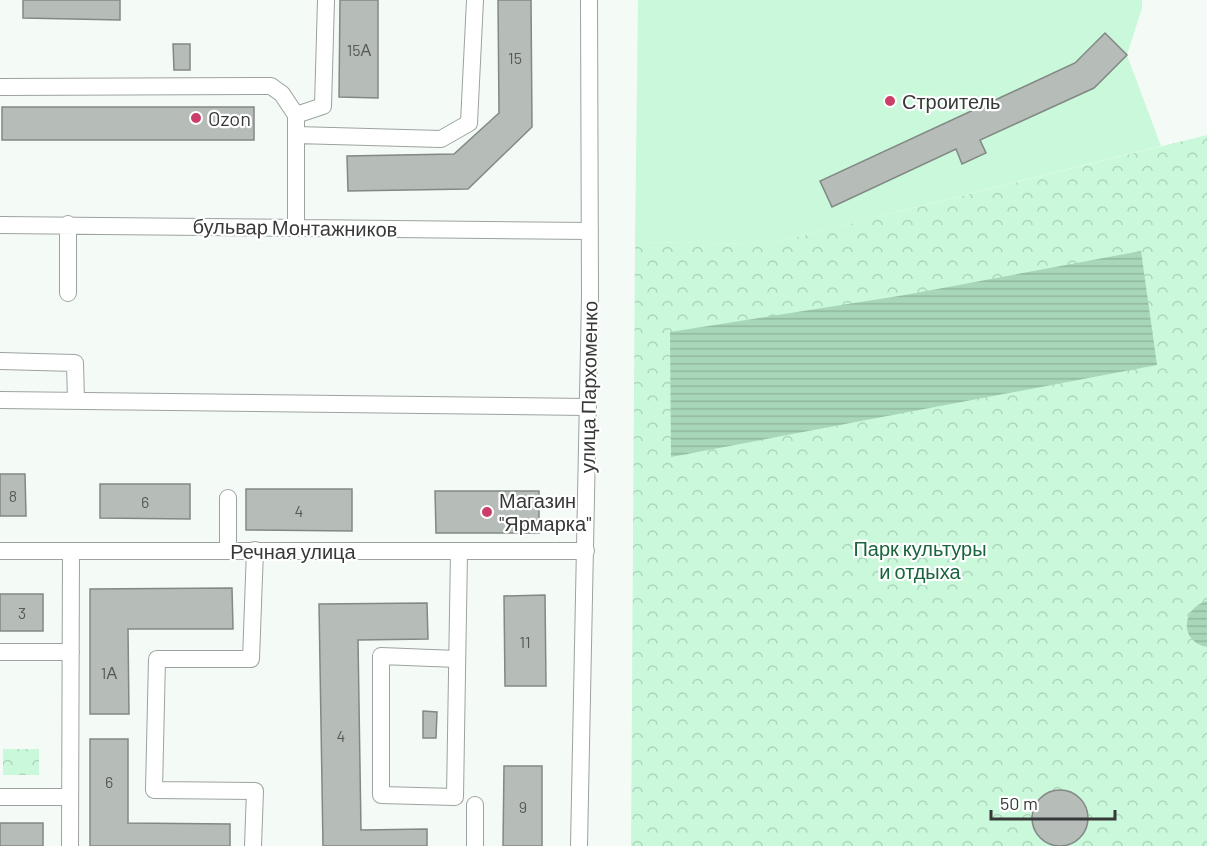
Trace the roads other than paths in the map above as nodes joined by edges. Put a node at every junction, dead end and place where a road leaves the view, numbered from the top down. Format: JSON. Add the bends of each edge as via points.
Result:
{"nodes":[{"id":1,"x":326,"y":0,"type":"edge"},
{"id":2,"x":475,"y":0,"type":"edge"},
{"id":3,"x":590,"y":0,"type":"edge"},
{"id":4,"x":0,"y":87,"type":"edge"},
{"id":5,"x":296,"y":115,"type":"junction"},
{"id":6,"x":296,"y":135,"type":"junction"},
{"id":7,"x":69,"y":224,"type":"junction"},
{"id":8,"x":0,"y":225,"type":"edge"},
{"id":9,"x":296,"y":227,"type":"junction"},
{"id":10,"x":590,"y":231,"type":"junction"},
{"id":11,"x":68,"y":293,"type":"dead end"},
{"id":12,"x":0,"y":361,"type":"edge"},
{"id":13,"x":0,"y":400,"type":"edge"},
{"id":14,"x":76,"y":401,"type":"junction"},
{"id":15,"x":588,"y":407,"type":"junction"},
{"id":16,"x":228,"y":498,"type":"dead end"},
{"id":17,"x":228,"y":550,"type":"junction"},
{"id":18,"x":255,"y":550,"type":"junction"},
{"id":19,"x":0,"y":551,"type":"edge"},
{"id":20,"x":71,"y":551,"type":"junction"},
{"id":21,"x":459,"y":551,"type":"junction"},
{"id":22,"x":586,"y":551,"type":"junction"},
{"id":23,"x":0,"y":652,"type":"edge"},
{"id":24,"x":71,"y":652,"type":"junction"},
{"id":25,"x":457,"y":659,"type":"junction"},
{"id":26,"x":0,"y":797,"type":"edge"},
{"id":27,"x":70,"y":797,"type":"junction"},
{"id":28,"x":476,"y":806,"type":"dead end"},
{"id":29,"x":70,"y":846,"type":"edge"},
{"id":30,"x":253,"y":846,"type":"edge"},
{"id":31,"x":475,"y":846,"type":"edge"},
{"id":32,"x":579,"y":846,"type":"edge"}],
"edges":[{"from":1,"to":5,"type":"street","via":[[323,106]]},
{"from":2,"to":6,"type":"street","via":[[469,123],[441,139]]},
{"from":3,"to":10,"type":"street","name":"улица Пархоменко"},
{"from":4,"to":5,"type":"street","via":[[271,86],[282,94]]},
{"from":5,"to":6,"type":"street"},
{"from":6,"to":9,"type":"street"},
{"from":7,"to":8,"type":"street","name":"бульвар Монтажников"},
{"from":7,"to":9,"type":"street","name":"бульвар Монтажников"},
{"from":7,"to":11,"type":"street"},
{"from":9,"to":10,"type":"street","name":"бульвар Монтажников"},
{"from":10,"to":15,"type":"street","name":"улица Пархоменко"},
{"from":12,"to":14,"type":"street","via":[[75,363]]},
{"from":13,"to":14,"type":"street"},
{"from":14,"to":15,"type":"street"},
{"from":15,"to":22,"type":"street","name":"улица Пархоменко"},
{"from":16,"to":17,"type":"street"},
{"from":17,"to":18,"type":"street","name":"Речная улица"},
{"from":17,"to":20,"type":"street","name":"Речная улица"},
{"from":18,"to":21,"type":"street","name":"Речная улица"},
{"from":18,"to":30,"type":"street","via":[[251,658],[157,659],[154,790],[255,791]]},
{"from":19,"to":20,"type":"street","name":"Речная улица"},
{"from":20,"to":24,"type":"street"},
{"from":21,"to":22,"type":"street","name":"Речная улица"},
{"from":21,"to":25,"type":"street"},
{"from":22,"to":32,"type":"street","name":"улица Пархоменко"},
{"from":23,"to":24,"type":"street"},
{"from":24,"to":27,"type":"street"},
{"from":25,"to":25,"type":"street","via":[[381,656],[381,795],[455,797]]},
{"from":26,"to":27,"type":"street"},
{"from":27,"to":29,"type":"street"},
{"from":28,"to":31,"type":"street"}]}
